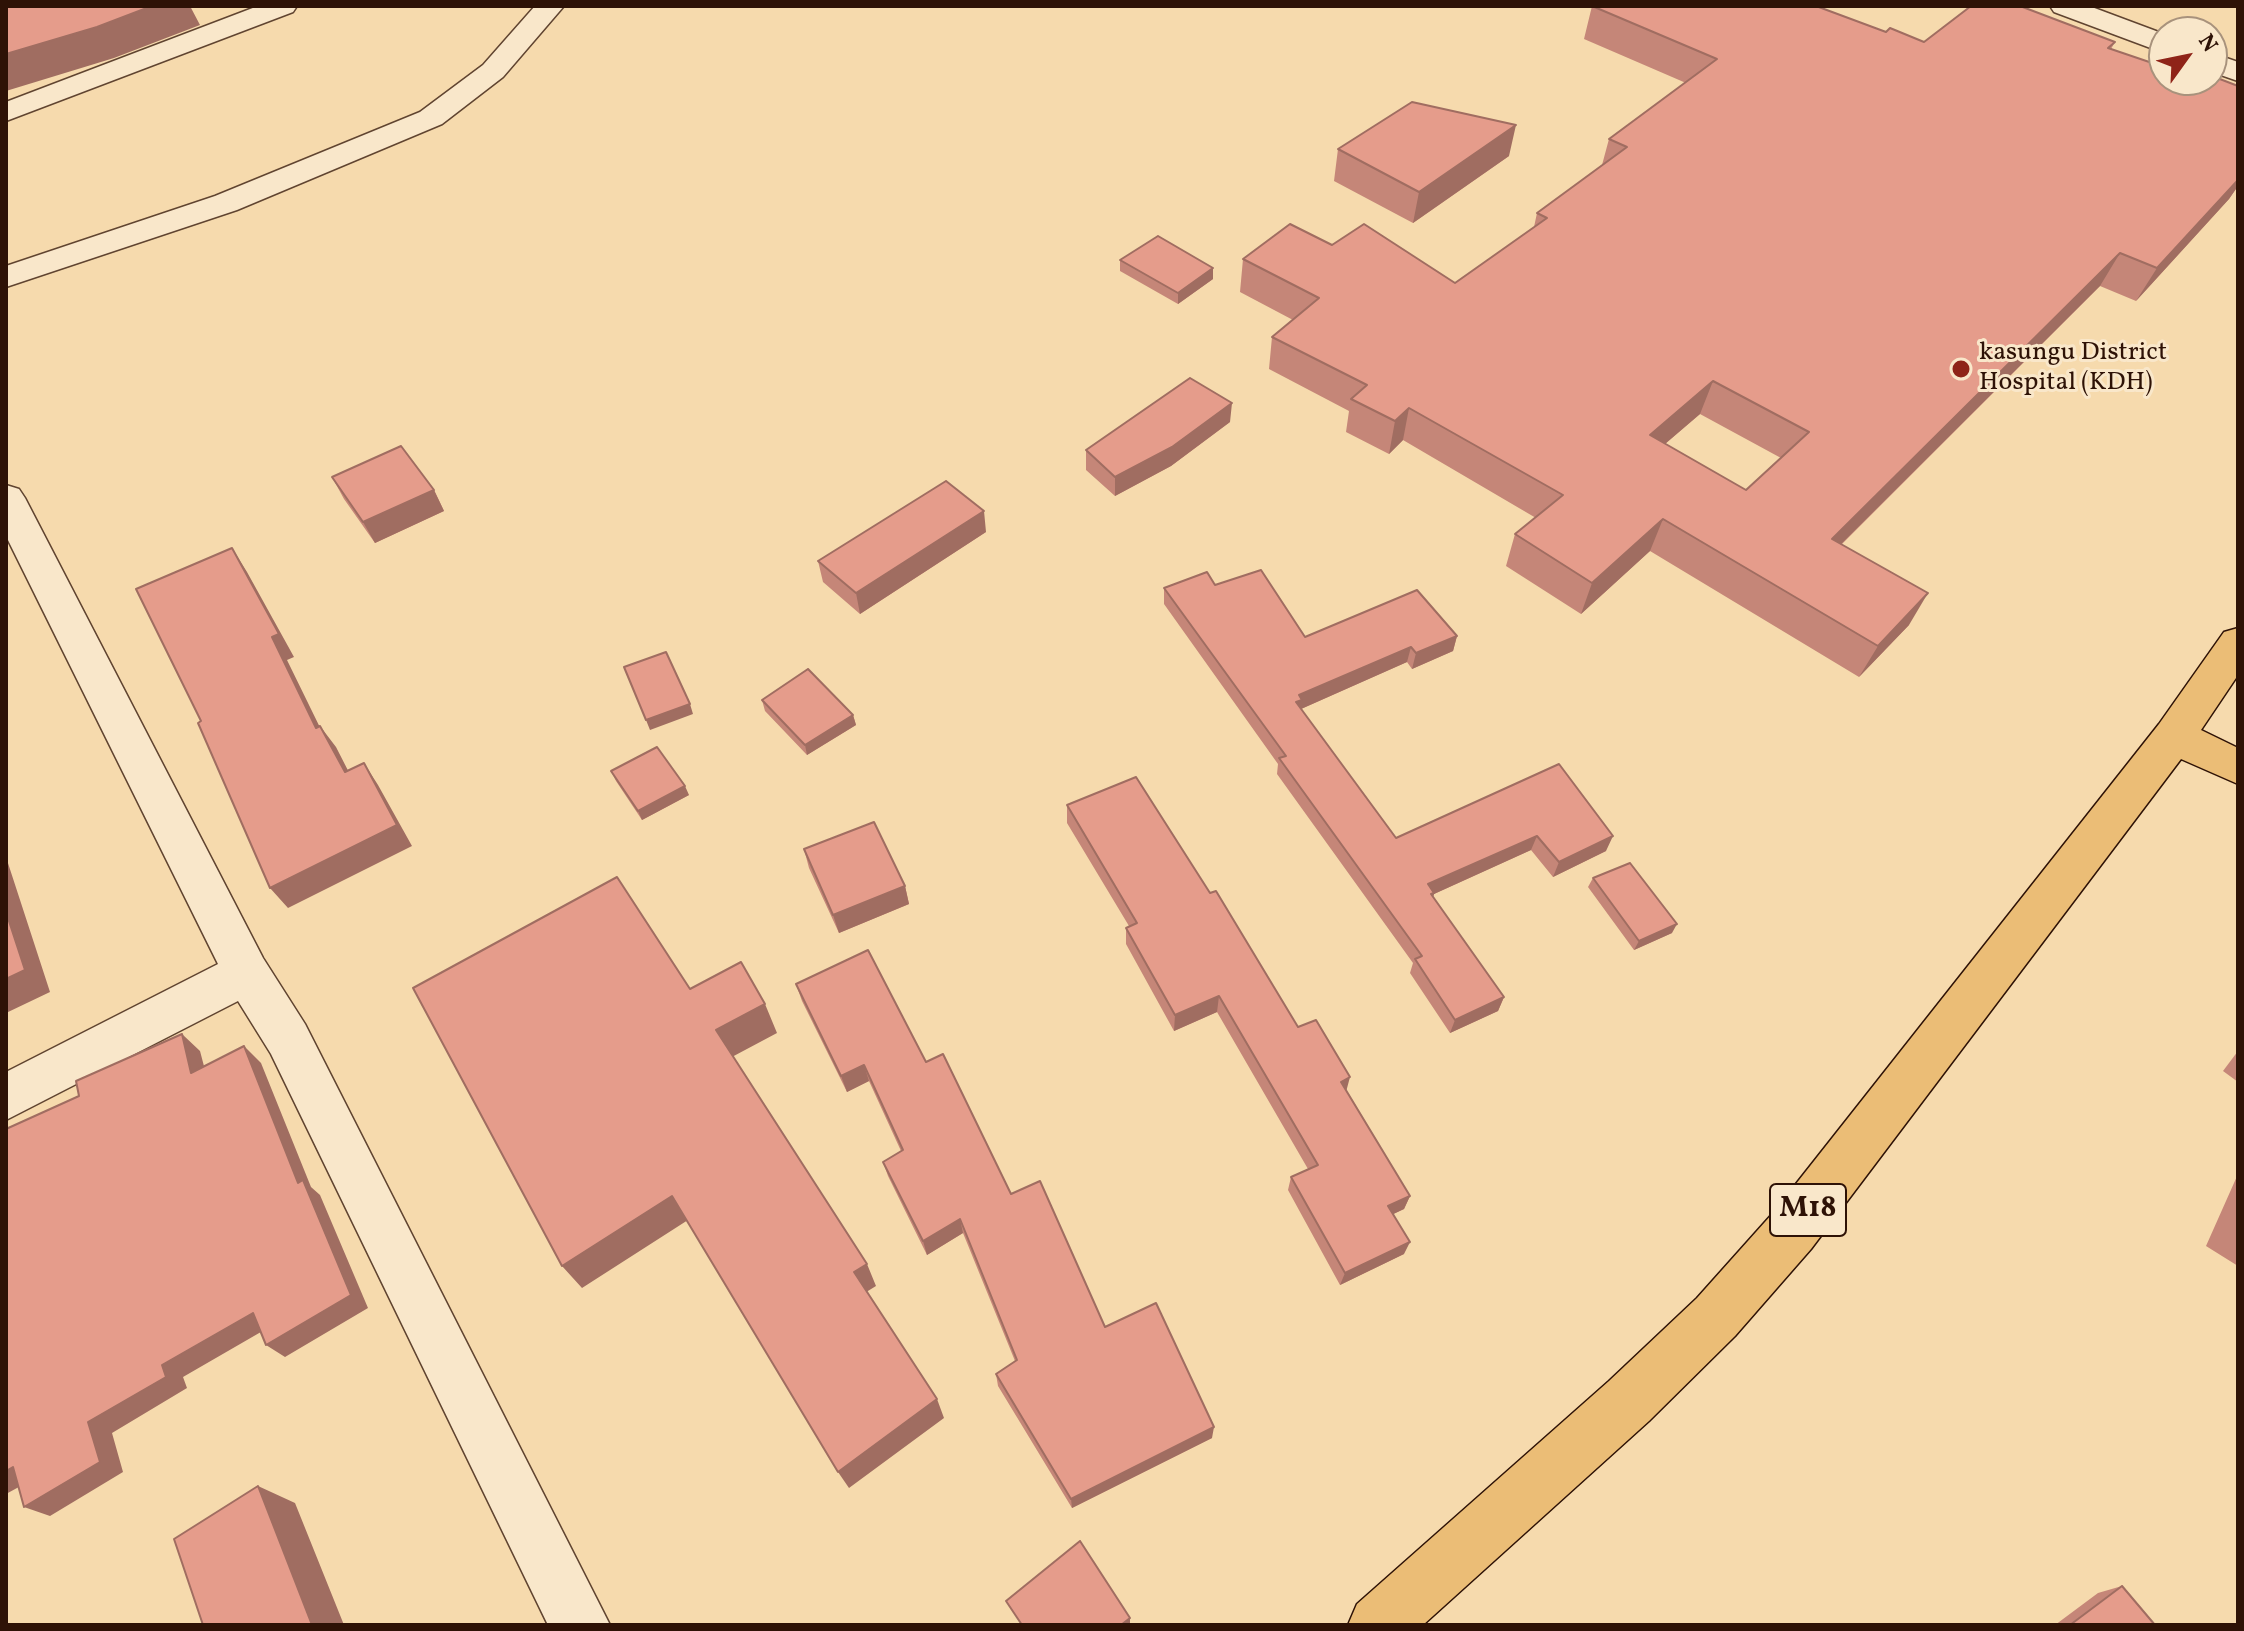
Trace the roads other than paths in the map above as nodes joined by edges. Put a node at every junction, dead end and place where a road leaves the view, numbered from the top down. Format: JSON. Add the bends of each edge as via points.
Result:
{"nodes":[{"id":1,"x":283,"y":6,"type":"edge"},
{"id":2,"x":550,"y":6,"type":"edge"},
{"id":3,"x":2064,"y":6,"type":"edge"},
{"id":4,"x":2148,"y":38,"type":"edge"},
{"id":5,"x":6,"y":112,"type":"edge"},
{"id":6,"x":6,"y":277,"type":"edge"},
{"id":7,"x":6,"y":498,"type":"edge"},
{"id":8,"x":2238,"y":643,"type":"edge"},
{"id":9,"x":2174,"y":736,"type":"junction"},
{"id":10,"x":2238,"y":767,"type":"edge"},
{"id":11,"x":246,"y":973,"type":"junction"},
{"id":12,"x":6,"y":1097,"type":"edge"},
{"id":13,"x":580,"y":1625,"type":"edge"},
{"id":14,"x":1378,"y":1625,"type":"edge"}],
"edges":[{"from":1,"to":5,"type":"street"},
{"from":2,"to":6,"type":"street","via":[[493,71],[431,118],[226,203]]},
{"from":3,"to":4,"type":"street"},
{"from":7,"to":11,"type":"street"},
{"from":8,"to":9,"type":"main road"},
{"from":9,"to":10,"type":"main road"},
{"from":9,"to":14,"type":"main road","number":"M18","via":[[1792,1231],[1716,1317]]},
{"from":11,"to":12,"type":"street"},
{"from":11,"to":13,"type":"street","via":[[288,1039]]}]}
